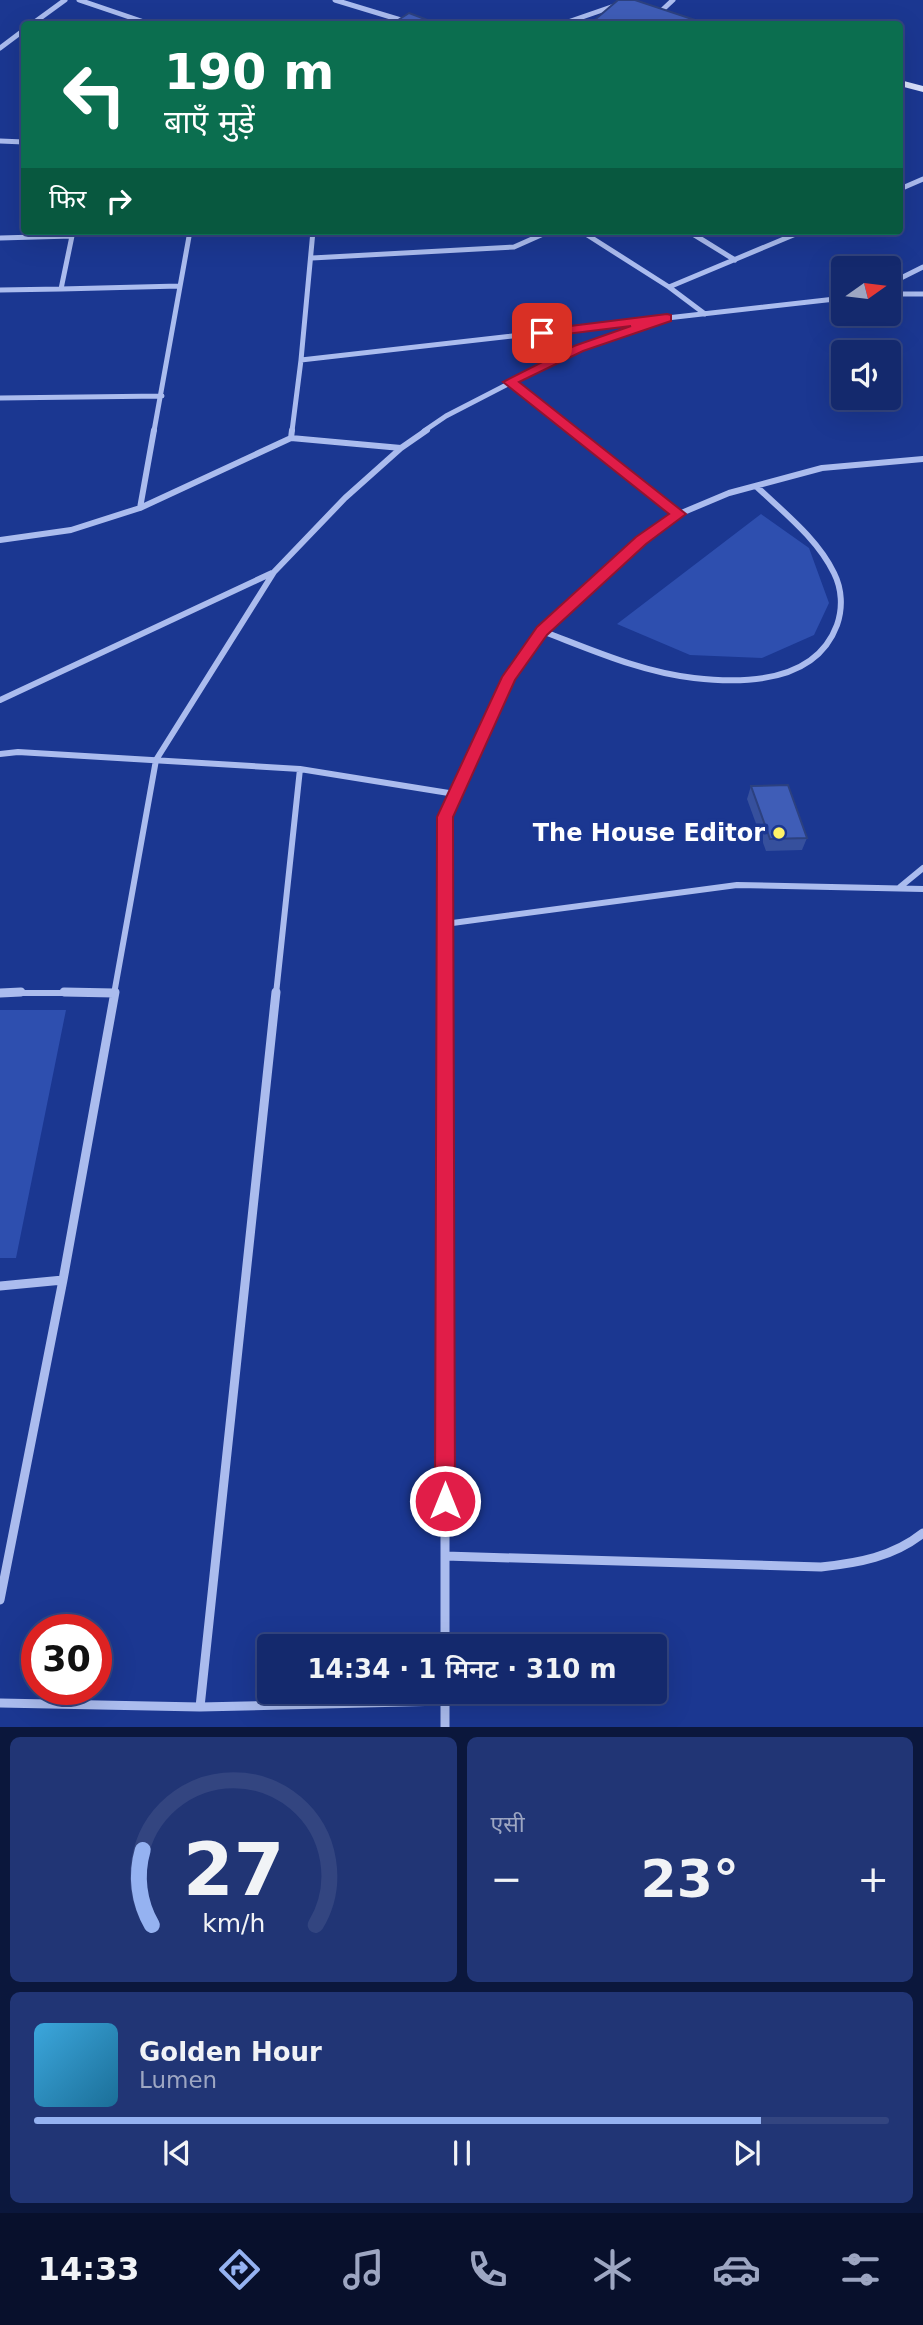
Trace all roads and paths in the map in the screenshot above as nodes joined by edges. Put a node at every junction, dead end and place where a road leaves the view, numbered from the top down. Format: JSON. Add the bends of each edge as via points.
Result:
{"nodes":[{"id":1,"x":65,"y":0,"type":"edge"},
{"id":2,"x":79,"y":0,"type":"edge"},
{"id":3,"x":335,"y":0,"type":"edge"},
{"id":4,"x":673,"y":0,"type":"edge"},
{"id":5,"x":621,"y":1,"type":"edge"},
{"id":6,"x":647,"y":10,"type":"edge"},
{"id":7,"x":658,"y":14,"type":"junction"},
{"id":8,"x":670,"y":18,"type":"edge"},
{"id":9,"x":36,"y":21,"type":"edge"},
{"id":10,"x":141,"y":21,"type":"edge"},
{"id":11,"x":404,"y":21,"type":"edge"},
{"id":12,"x":570,"y":21,"type":"edge"},
{"id":13,"x":21,"y":32,"type":"edge"},
{"id":14,"x":0,"y":48,"type":"edge"},
{"id":15,"x":903,"y":84,"type":"edge"},
{"id":16,"x":923,"y":89,"type":"edge"},
{"id":17,"x":0,"y":141,"type":"edge"},
{"id":18,"x":21,"y":142,"type":"edge"},
{"id":19,"x":923,"y":179,"type":"edge"},
{"id":20,"x":903,"y":188,"type":"edge"},
{"id":21,"x":54,"y":235,"type":"edge"},
{"id":22,"x":72,"y":235,"type":"edge"},
{"id":23,"x":189,"y":235,"type":"edge"},
{"id":24,"x":313,"y":235,"type":"edge"},
{"id":25,"x":543,"y":235,"type":"edge"},
{"id":26,"x":587,"y":235,"type":"edge"},
{"id":27,"x":694,"y":235,"type":"edge"},
{"id":28,"x":794,"y":235,"type":"edge"},
{"id":29,"x":0,"y":238,"type":"edge"},
{"id":30,"x":312,"y":258,"type":"junction"},
{"id":31,"x":735,"y":260,"type":"junction"},
{"id":32,"x":923,"y":267,"type":"edge"},
{"id":33,"x":901,"y":278,"type":"edge"},
{"id":34,"x":178,"y":286,"type":"junction"},
{"id":35,"x":669,"y":287,"type":"junction"},
{"id":36,"x":61,"y":289,"type":"junction"},
{"id":37,"x":0,"y":290,"type":"edge"},
{"id":38,"x":901,"y":294,"type":"edge"},
{"id":39,"x":923,"y":294,"type":"edge"},
{"id":40,"x":831,"y":299,"type":"edge"},
{"id":41,"x":705,"y":314,"type":"junction"},
{"id":42,"x":667,"y":318,"type":"junction"},
{"id":43,"x":301,"y":360,"type":"junction"},
{"id":44,"x":510,"y":382,"type":"junction"},
{"id":45,"x":162,"y":396,"type":"junction"},
{"id":46,"x":0,"y":398,"type":"edge"},
{"id":47,"x":291,"y":438,"type":"junction"},
{"id":48,"x":401,"y":448,"type":"junction"},
{"id":49,"x":923,"y":459,"type":"edge"},
{"id":50,"x":756,"y":485,"type":"junction"},
{"id":51,"x":140,"y":508,"type":"junction"},
{"id":52,"x":679,"y":514,"type":"junction"},
{"id":53,"x":0,"y":540,"type":"edge"},
{"id":54,"x":274,"y":572,"type":"junction"},
{"id":55,"x":542,"y":631,"type":"junction"},
{"id":56,"x":0,"y":700,"type":"edge"},
{"id":57,"x":0,"y":754,"type":"edge"},
{"id":58,"x":156,"y":760,"type":"junction"},
{"id":59,"x":300,"y":769,"type":"junction"},
{"id":60,"x":455,"y":794,"type":"junction"},
{"id":61,"x":923,"y":868,"type":"edge"},
{"id":62,"x":900,"y":887,"type":"junction"},
{"id":63,"x":923,"y":889,"type":"edge"},
{"id":64,"x":445,"y":923,"type":"junction"},
{"id":65,"x":0,"y":993,"type":"edge"},
{"id":66,"x":114,"y":993,"type":"junction"},
{"id":67,"x":63,"y":1280,"type":"junction"},
{"id":68,"x":0,"y":1286,"type":"edge"},
{"id":69,"x":923,"y":1533,"type":"edge"},
{"id":70,"x":445,"y":1556,"type":"junction"},
{"id":71,"x":0,"y":1600,"type":"edge"},
{"id":72,"x":445,"y":1634,"type":"edge"},
{"id":73,"x":0,"y":1703,"type":"edge"},
{"id":74,"x":267,"y":1704,"type":"edge"},
{"id":75,"x":445,"y":1704,"type":"edge"},
{"id":76,"x":200,"y":1707,"type":"junction"},
{"id":77,"x":445,"y":1727,"type":"edge"}],
"edges":[{"from":1,"to":9,"type":"street"},
{"from":2,"to":10,"type":"street"},
{"from":3,"to":11,"type":"street"},
{"from":4,"to":7,"type":"street"},
{"from":5,"to":12,"type":"street"},
{"from":6,"to":7,"type":"street"},
{"from":7,"to":8,"type":"street"},
{"from":13,"to":14,"type":"street"},
{"from":15,"to":16,"type":"street"},
{"from":17,"to":18,"type":"street"},
{"from":19,"to":20,"type":"street"},
{"from":21,"to":29,"type":"street"},
{"from":22,"to":36,"type":"street"},
{"from":23,"to":34,"type":"street"},
{"from":24,"to":30,"type":"street"},
{"from":25,"to":30,"type":"street","via":[[514,247]]},
{"from":26,"to":35,"type":"street"},
{"from":27,"to":31,"type":"street"},
{"from":28,"to":31,"type":"street"},
{"from":30,"to":43,"type":"street"},
{"from":31,"to":35,"type":"street"},
{"from":32,"to":33,"type":"street"},
{"from":34,"to":36,"type":"street"},
{"from":34,"to":45,"type":"street"},
{"from":35,"to":41,"type":"street"},
{"from":36,"to":37,"type":"street"},
{"from":38,"to":39,"type":"street"},
{"from":40,"to":41,"type":"street"},
{"from":41,"to":42,"type":"street"},
{"from":42,"to":43,"type":"street"},
{"from":42,"to":44,"type":"street","via":[[578,348]]},
{"from":43,"to":47,"type":"street"},
{"from":44,"to":48,"type":"street","via":[[446,416]]},
{"from":44,"to":52,"type":"street"},
{"from":45,"to":46,"type":"street"},
{"from":45,"to":51,"type":"street"},
{"from":47,"to":48,"type":"street"},
{"from":47,"to":51,"type":"street"},
{"from":48,"to":54,"type":"street"},
{"from":49,"to":50,"type":"street","via":[[822,468]]},
{"from":50,"to":52,"type":"street"},
{"from":50,"to":55,"type":"street","via":[[821,553],[834,573],[841,597],[839,620],[819,656],[755,680],[717,680],[677,676]]},
{"from":51,"to":53,"type":"street","via":[[46,537]]},
{"from":52,"to":55,"type":"street","via":[[641,541]]},
{"from":54,"to":56,"type":"street"},
{"from":54,"to":58,"type":"street"},
{"from":55,"to":60,"type":"street","via":[[509,677]]},
{"from":57,"to":58,"type":"street"},
{"from":58,"to":59,"type":"street"},
{"from":58,"to":66,"type":"street"},
{"from":59,"to":60,"type":"street"},
{"from":59,"to":76,"type":"street"},
{"from":60,"to":64,"type":"street","via":[[445,817]]},
{"from":61,"to":62,"type":"street"},
{"from":62,"to":63,"type":"street"},
{"from":62,"to":64,"type":"street","via":[[737,885]]},
{"from":64,"to":70,"type":"street"},
{"from":65,"to":66,"type":"street"},
{"from":66,"to":67,"type":"street"},
{"from":67,"to":68,"type":"street"},
{"from":67,"to":71,"type":"street"},
{"from":69,"to":70,"type":"street","via":[[898,1549],[861,1563],[821,1567]]},
{"from":70,"to":72,"type":"street"},
{"from":73,"to":76,"type":"street"},
{"from":74,"to":76,"type":"street"},
{"from":75,"to":77,"type":"street"}]}
